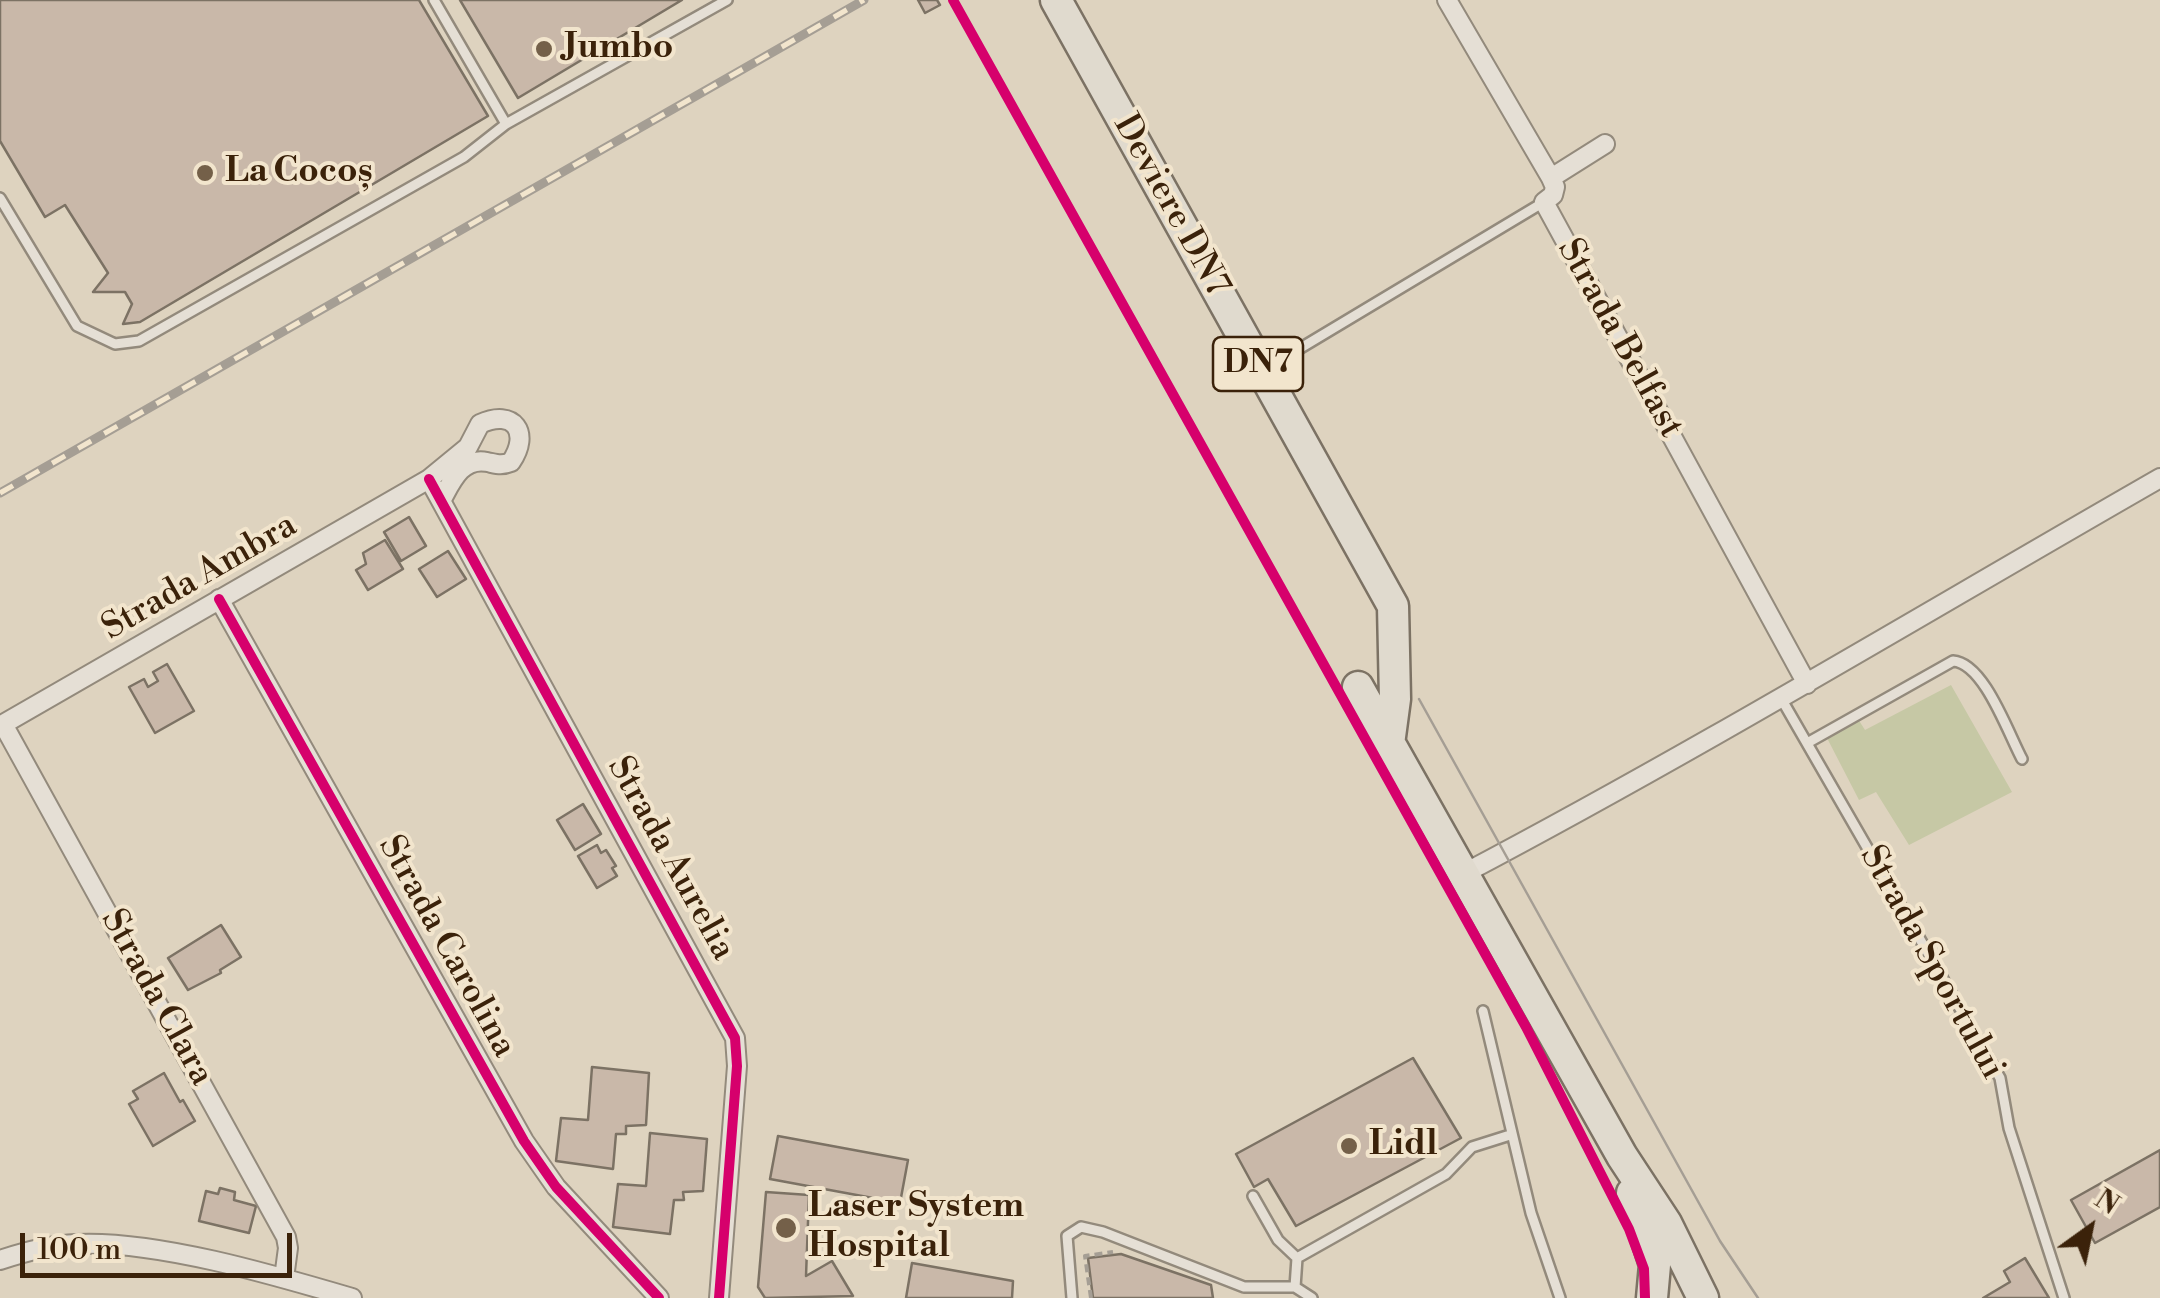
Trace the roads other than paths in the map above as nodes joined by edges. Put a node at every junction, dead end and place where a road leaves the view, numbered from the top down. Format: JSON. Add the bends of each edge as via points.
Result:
{"nodes":[{"id":1,"x":434,"y":0,"type":"edge"},
{"id":2,"x":727,"y":0,"type":"edge"},
{"id":3,"x":1056,"y":0,"type":"edge"},
{"id":4,"x":1448,"y":0,"type":"edge"},
{"id":5,"x":506,"y":124,"type":"junction"},
{"id":6,"x":1606,"y":144,"type":"dead end"},
{"id":7,"x":1551,"y":178,"type":"junction"},
{"id":8,"x":0,"y":198,"type":"edge"},
{"id":9,"x":1544,"y":202,"type":"junction"},
{"id":10,"x":1274,"y":364,"type":"dead end"},
{"id":11,"x":2160,"y":478,"type":"edge"},
{"id":12,"x":428,"y":479,"type":"junction"},
{"id":13,"x":441,"y":501,"type":"junction"},
{"id":14,"x":219,"y":599,"type":"junction"},
{"id":15,"x":1807,"y":684,"type":"junction"},
{"id":16,"x":1358,"y":687,"type":"dead end"},
{"id":17,"x":1782,"y":700,"type":"junction"},
{"id":18,"x":2,"y":725,"type":"edge"},
{"id":19,"x":1808,"y":742,"type":"junction"},
{"id":20,"x":1390,"y":744,"type":"junction"},
{"id":21,"x":2022,"y":760,"type":"dead end"},
{"id":22,"x":1464,"y":874,"type":"junction"},
{"id":23,"x":1482,"y":1010,"type":"dead end"},
{"id":24,"x":1510,"y":1134,"type":"junction"},
{"id":25,"x":1622,"y":1156,"type":"junction"},
{"id":26,"x":1253,"y":1196,"type":"dead end"},
{"id":27,"x":1297,"y":1258,"type":"junction"},
{"id":28,"x":0,"y":1260,"type":"edge"},
{"id":29,"x":284,"y":1278,"type":"junction"},
{"id":30,"x":1295,"y":1287,"type":"junction"},
{"id":31,"x":352,"y":1298,"type":"edge"},
{"id":32,"x":659,"y":1298,"type":"edge"},
{"id":33,"x":719,"y":1298,"type":"edge"},
{"id":34,"x":1072,"y":1298,"type":"edge"},
{"id":35,"x":1312,"y":1298,"type":"edge"},
{"id":36,"x":1560,"y":1298,"type":"edge"},
{"id":37,"x":1652,"y":1298,"type":"edge"},
{"id":38,"x":1703,"y":1298,"type":"edge"},
{"id":39,"x":2064,"y":1298,"type":"edge"}],
"edges":[{"from":1,"to":5,"type":"lane"},
{"from":2,"to":5,"type":"lane"},
{"from":3,"to":20,"type":"main road","name":"Deviere DN7","number":"DN7","via":[[1392,606]]},
{"from":4,"to":7,"type":"street"},
{"from":5,"to":8,"type":"lane","via":[[464,157],[138,341],[115,344],[77,326]]},
{"from":6,"to":7,"type":"street"},
{"from":7,"to":9,"type":"street","name":"Strada Belfast","via":[[1553,195]]},
{"from":9,"to":10,"type":"lane"},
{"from":9,"to":15,"type":"street","name":"Strada Belfast"},
{"from":11,"to":15,"type":"street"},
{"from":12,"to":13,"type":"street","name":"Strada Aurelia"},
{"from":12,"to":13,"type":"street","name":"Strada Ambra","via":[[468,446],[480,424],[502,418],[520,433],[511,462],[469,464],[456,472]]},
{"from":12,"to":14,"type":"street","name":"Strada Ambra"},
{"from":13,"to":33,"type":"street","name":"Strada Aurelia","via":[[734,1038]]},
{"from":14,"to":18,"type":"street","name":"Strada Ambra"},
{"from":14,"to":32,"type":"street","name":"Strada Carolina","via":[[524,1141],[556,1187]]},
{"from":15,"to":17,"type":"street"},
{"from":16,"to":20,"type":"main road"},
{"from":17,"to":19,"type":"lane","name":"Strada Sportului"},
{"from":17,"to":22,"type":"street"},
{"from":18,"to":29,"type":"street","name":"Strada Clara","via":[[286,1237]]},
{"from":19,"to":21,"type":"lane","via":[[1953,660],[1980,676]]},
{"from":19,"to":39,"type":"lane","name":"Strada Sportului","via":[[2000,1078],[2009,1128]]},
{"from":20,"to":22,"type":"main road"},
{"from":22,"to":25,"type":"main road"},
{"from":23,"to":24,"type":"lane"},
{"from":24,"to":27,"type":"lane","via":[[1472,1147],[1446,1174]]},
{"from":24,"to":36,"type":"lane"},
{"from":25,"to":37,"type":"main road","via":[[1655,1265]]},
{"from":25,"to":38,"type":"main road"},
{"from":26,"to":27,"type":"lane","via":[[1278,1240]]},
{"from":27,"to":30,"type":"lane"},
{"from":28,"to":29,"type":"street","via":[[76,1244],[123,1246]]},
{"from":29,"to":31,"type":"street"},
{"from":30,"to":34,"type":"lane","via":[[1244,1288],[1081,1227],[1067,1236]]},
{"from":30,"to":35,"type":"lane"}]}
